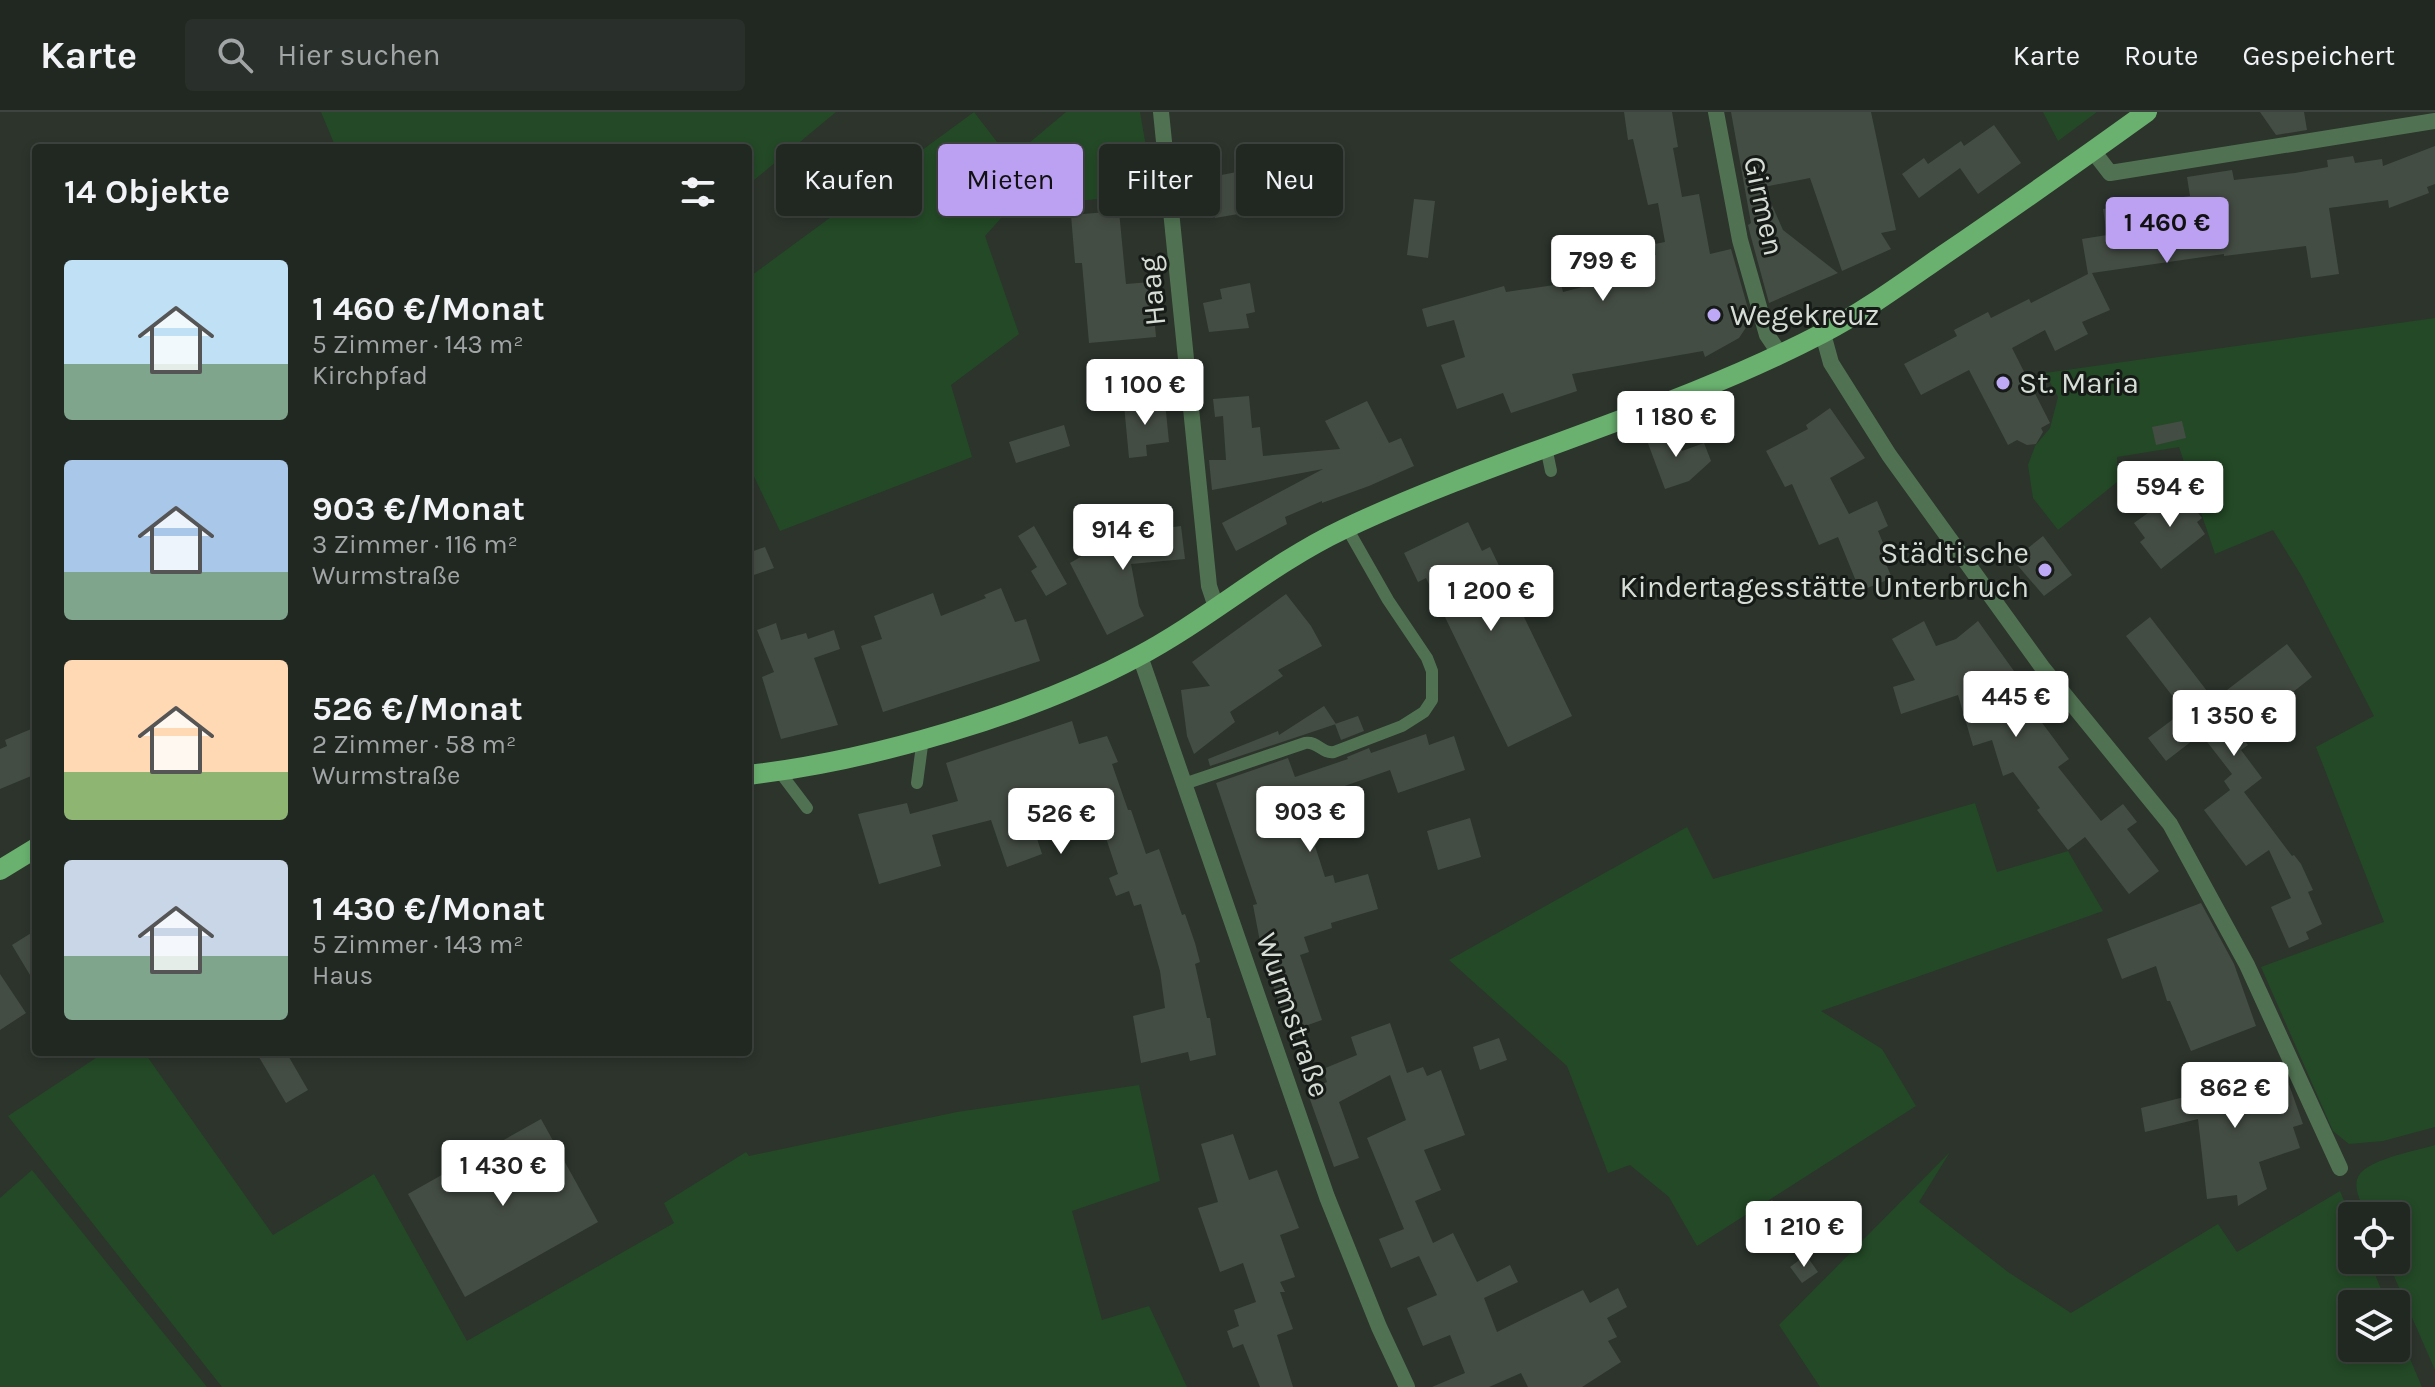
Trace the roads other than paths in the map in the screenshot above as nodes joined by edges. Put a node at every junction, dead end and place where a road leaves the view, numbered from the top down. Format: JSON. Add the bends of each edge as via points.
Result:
{"nodes":[{"id":1,"x":1161,"y":112,"type":"edge"},
{"id":2,"x":1716,"y":112,"type":"edge"},
{"id":3,"x":2147,"y":112,"type":"edge"},
{"id":4,"x":2435,"y":121,"type":"edge"},
{"id":5,"x":2093,"y":151,"type":"junction"},
{"id":6,"x":1823,"y":334,"type":"junction"},
{"id":7,"x":1780,"y":354,"type":"junction"},
{"id":8,"x":1546,"y":447,"type":"junction"},
{"id":9,"x":1551,"y":471,"type":"dead end"},
{"id":10,"x":1347,"y":528,"type":"junction"},
{"id":11,"x":1216,"y":607,"type":"junction"},
{"id":12,"x":1140,"y":656,"type":"junction"},
{"id":13,"x":923,"y":738,"type":"junction"},
{"id":14,"x":779,"y":771,"type":"junction"},
{"id":15,"x":752,"y":774,"type":"edge"},
{"id":16,"x":917,"y":783,"type":"dead end"},
{"id":17,"x":1184,"y":784,"type":"junction"},
{"id":18,"x":807,"y":808,"type":"dead end"},
{"id":19,"x":32,"y":850,"type":"edge"},
{"id":20,"x":0,"y":870,"type":"edge"},
{"id":21,"x":2340,"y":1168,"type":"dead end"},
{"id":22,"x":1407,"y":1387,"type":"edge"}],
"edges":[{"from":1,"to":11,"type":"street","name":"Haag","via":[[1209,586]]},
{"from":2,"to":7,"type":"street","name":"Girmen","via":[[1740,240],[1767,335]]},
{"from":3,"to":5,"type":"main road"},
{"from":4,"to":5,"type":"street","via":[[2110,173]]},
{"from":5,"to":6,"type":"main road"},
{"from":6,"to":7,"type":"main road"},
{"from":6,"to":21,"type":"street","via":[[1831,363],[1889,455],[2042,667],[2170,824],[2247,965]]},
{"from":7,"to":8,"type":"main road"},
{"from":8,"to":9,"type":"lane"},
{"from":8,"to":10,"type":"main road"},
{"from":10,"to":11,"type":"main road"},
{"from":10,"to":17,"type":"lane","via":[[1427,658],[1432,700],[1402,726],[1334,752],[1305,743]]},
{"from":11,"to":12,"type":"main road"},
{"from":12,"to":13,"type":"main road","via":[[1052,695]]},
{"from":12,"to":17,"type":"street","name":"Wurmstraße"},
{"from":13,"to":14,"type":"main road"},
{"from":13,"to":16,"type":"lane"},
{"from":14,"to":15,"type":"main road"},
{"from":14,"to":18,"type":"lane"},
{"from":17,"to":22,"type":"street","name":"Wurmstraße","via":[[1327,1197]]},
{"from":19,"to":20,"type":"main road"}]}
